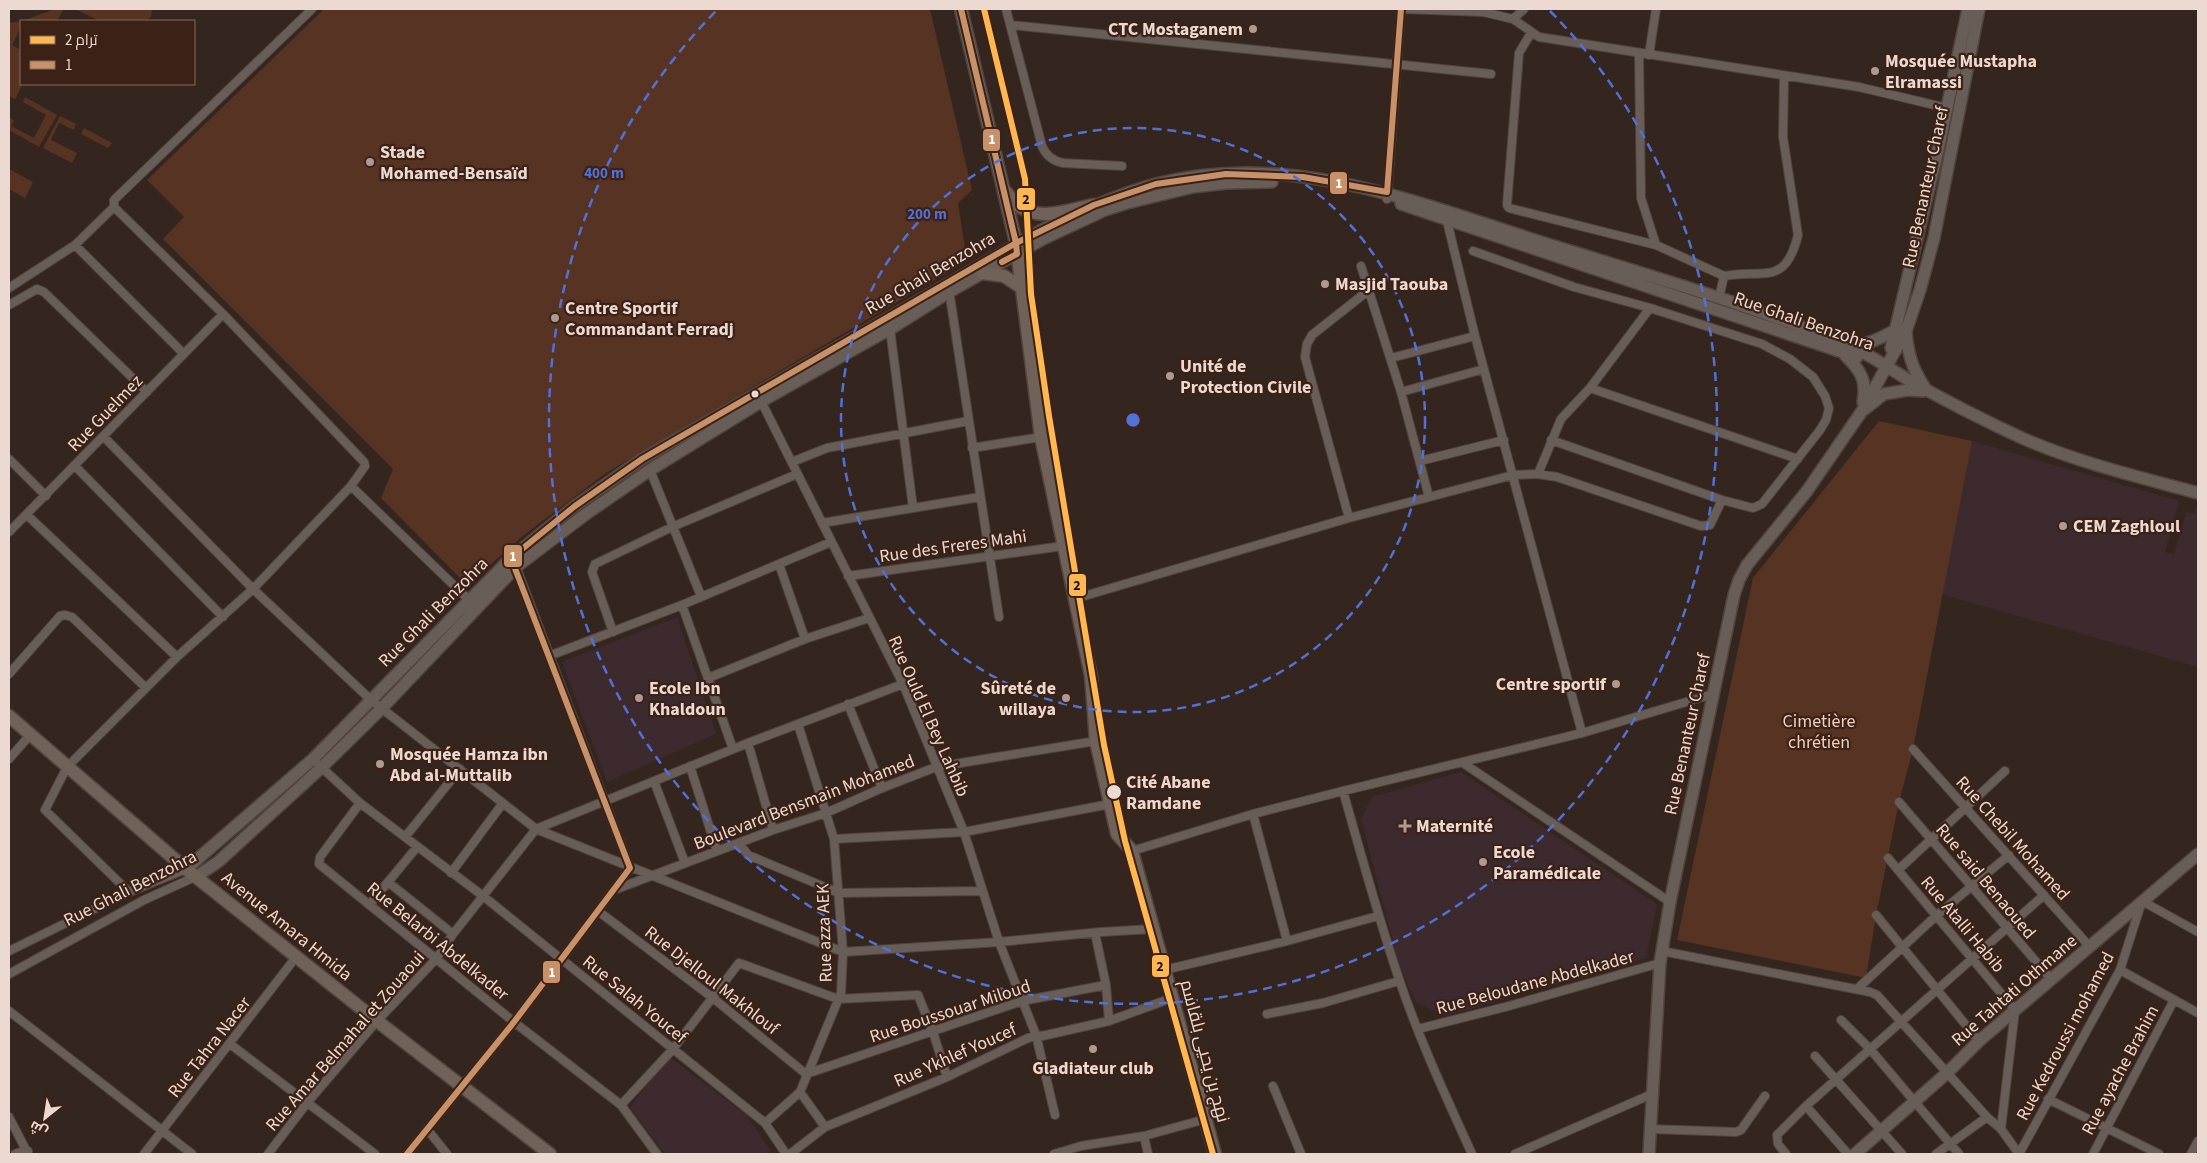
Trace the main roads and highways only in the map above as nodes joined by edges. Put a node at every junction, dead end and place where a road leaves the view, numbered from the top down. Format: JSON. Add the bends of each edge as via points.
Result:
{"nodes":[{"id":1,"x":961,"y":9,"type":"edge"},
{"id":2,"x":1968,"y":9,"type":"edge"},
{"id":3,"x":1979,"y":9,"type":"edge"},
{"id":4,"x":1005,"y":191,"type":"junction"},
{"id":5,"x":1387,"y":196,"type":"junction"},
{"id":6,"x":1094,"y":205,"type":"junction"},
{"id":7,"x":1446,"y":214,"type":"junction"},
{"id":8,"x":1016,"y":249,"type":"junction"},
{"id":9,"x":982,"y":273,"type":"junction"},
{"id":10,"x":948,"y":288,"type":"junction"},
{"id":11,"x":1022,"y":288,"type":"junction"},
{"id":12,"x":1901,"y":330,"type":"junction"},
{"id":13,"x":1845,"y":349,"type":"junction"},
{"id":14,"x":1885,"y":367,"type":"junction"},
{"id":15,"x":1928,"y":391,"type":"junction"},
{"id":16,"x":760,"y":397,"type":"junction"},
{"id":17,"x":1862,"y":411,"type":"junction"},
{"id":18,"x":2198,"y":493,"type":"edge"},
{"id":19,"x":513,"y":562,"type":"junction"},
{"id":20,"x":9,"y":716,"type":"edge"},
{"id":21,"x":2198,"y":854,"type":"edge"},
{"id":22,"x":192,"y":873,"type":"junction"},
{"id":23,"x":550,"y":1154,"type":"edge"},
{"id":24,"x":1215,"y":1154,"type":"edge"},
{"id":25,"x":1649,"y":1154,"type":"edge"},
{"id":26,"x":1855,"y":1154,"type":"edge"}],
"edges":[{"from":1,"to":4,"type":"main road"},
{"from":2,"to":12,"type":"main road","name":"Rue Benanteur Charef"},
{"from":3,"to":12,"type":"main road","name":"Rue Benanteur Charef","via":[[1934,238],[1920,290]]},
{"from":4,"to":6,"type":"main road","via":[[1020,207],[1034,213],[1052,214]]},
{"from":4,"to":8,"type":"main road"},
{"from":5,"to":6,"type":"main road","name":"Rue Ghali Benzohra","via":[[1303,177],[1226,174],[1156,184]]},
{"from":5,"to":7,"type":"main road","name":"Rue Ghali Benzohra"},
{"from":5,"to":8,"type":"main road","name":"Rue Ghali Benzohra","via":[[1274,182],[1193,187],[1105,210]]},
{"from":6,"to":8,"type":"main road","name":"Rue Ghali Benzohra"},
{"from":7,"to":13,"type":"main road","name":"Rue Ghali Benzohra"},
{"from":7,"to":13,"type":"main road","name":"Rue Ghali Benzohra","via":[[1719,298]]},
{"from":8,"to":9,"type":"main road","name":"Rue Ghali Benzohra"},
{"from":8,"to":10,"type":"main road","name":"Rue Ghali Benzohra"},
{"from":8,"to":11,"type":"main road"},
{"from":9,"to":10,"type":"main road","name":"Rue Ghali Benzohra"},
{"from":9,"to":11,"type":"main road","via":[[1004,276]]},
{"from":10,"to":16,"type":"main road","name":"Rue Ghali Benzohra"},
{"from":10,"to":16,"type":"main road","name":"Rue Ghali Benzohra","via":[[890,330]]},
{"from":11,"to":24,"type":"main road","name":"نهج بن يحيى بلقاسم","via":[[1041,436],[1091,676],[1096,741],[1110,804],[1117,834],[1132,851],[1127,858],[1127,866],[1148,924],[1153,929]]},
{"from":12,"to":13,"type":"main road"},
{"from":12,"to":14,"type":"main road","name":"Rue Benanteur Charef"},
{"from":12,"to":15,"type":"main road","via":[[1913,370]]},
{"from":13,"to":14,"type":"main road","name":"Rue Ghali Benzohra"},
{"from":13,"to":17,"type":"main road","via":[[1866,387]]},
{"from":14,"to":15,"type":"main road","name":"Rue Ghali Benzohra"},
{"from":14,"to":17,"type":"main road","name":"Rue Benanteur Charef"},
{"from":15,"to":17,"type":"main road","via":[[1884,394]]},
{"from":15,"to":18,"type":"main road","name":"Rue Ghali Benzohra","via":[[2024,438],[2110,470]]},
{"from":16,"to":19,"type":"main road","name":"Rue Ghali Benzohra"},
{"from":16,"to":19,"type":"main road","name":"Rue Ghali Benzohra","via":[[642,459],[574,506]]},
{"from":17,"to":25,"type":"main road","name":"Rue Benanteur Charef","via":[[1807,491],[1747,565],[1739,580],[1661,957]]},
{"from":19,"to":22,"type":"main road","name":"Rue Ghali Benzohra","via":[[469,600],[313,759]]},
{"from":19,"to":22,"type":"main road","name":"Rue Ghali Benzohra","via":[[382,708],[322,767],[218,862]]},
{"from":20,"to":22,"type":"main road","name":"Avenue Amara Hmida"},
{"from":21,"to":26,"type":"main road","name":"Rue Tahtati Othmane","via":[[1979,1041]]},
{"from":22,"to":23,"type":"main road","name":"Avenue Amara Hmida"}]}
